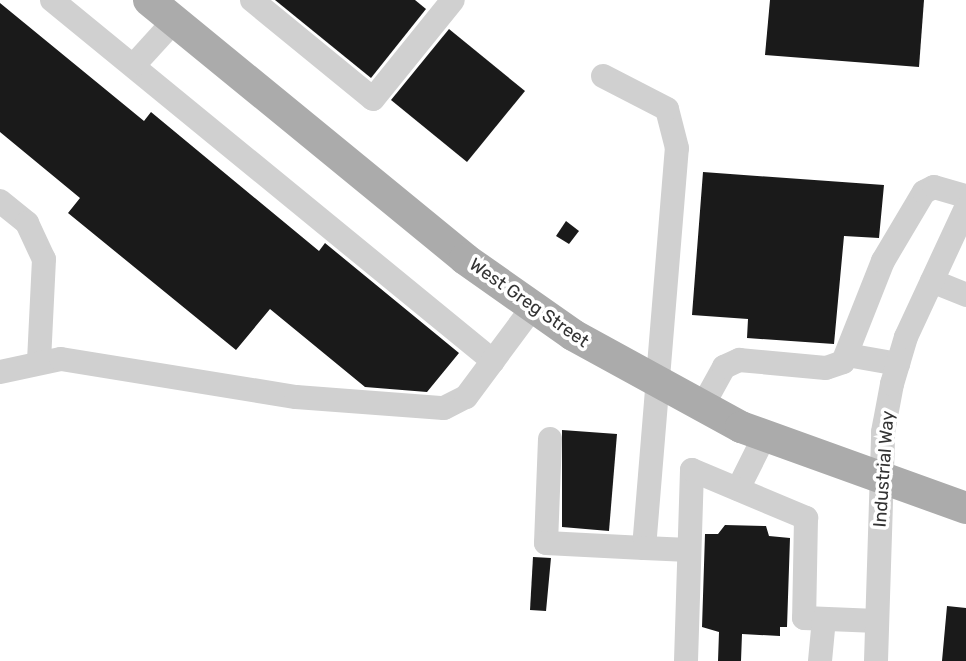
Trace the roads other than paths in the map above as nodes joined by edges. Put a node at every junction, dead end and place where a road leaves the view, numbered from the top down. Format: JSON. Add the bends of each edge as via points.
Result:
{"nodes":[{"id":1,"x":52,"y":0,"type":"edge"},
{"id":2,"x":149,"y":0,"type":"edge"},
{"id":3,"x":252,"y":0,"type":"edge"},
{"id":4,"x":453,"y":0,"type":"edge"},
{"id":5,"x":174,"y":20,"type":"junction"},
{"id":6,"x":134,"y":65,"type":"junction"},
{"id":7,"x":603,"y":76,"type":"dead end"},
{"id":8,"x":966,"y":196,"type":"edge"},
{"id":9,"x":0,"y":201,"type":"edge"},
{"id":10,"x":963,"y":222,"type":"edge"},
{"id":11,"x":932,"y":281,"type":"junction"},
{"id":12,"x":966,"y":295,"type":"edge"},
{"id":13,"x":532,"y":308,"type":"junction"},
{"id":14,"x":847,"y":355,"type":"junction"},
{"id":15,"x":493,"y":360,"type":"junction"},
{"id":16,"x":39,"y":361,"type":"junction"},
{"id":17,"x":898,"y":364,"type":"junction"},
{"id":18,"x":0,"y":372,"type":"edge"},
{"id":19,"x":654,"y":382,"type":"junction"},
{"id":20,"x":702,"y":407,"type":"junction"},
{"id":21,"x":764,"y":437,"type":"junction"},
{"id":22,"x":550,"y":439,"type":"dead end"},
{"id":23,"x":883,"y":482,"type":"junction"},
{"id":24,"x":738,"y":489,"type":"junction"},
{"id":25,"x":966,"y":508,"type":"edge"},
{"id":26,"x":644,"y":548,"type":"junction"},
{"id":27,"x":689,"y":550,"type":"junction"},
{"id":28,"x":824,"y":619,"type":"junction"},
{"id":29,"x":877,"y":621,"type":"junction"},
{"id":30,"x":686,"y":661,"type":"edge"},
{"id":31,"x":820,"y":661,"type":"edge"},
{"id":32,"x":876,"y":661,"type":"edge"}],
"edges":[{"from":1,"to":6,"type":"street"},
{"from":2,"to":5,"type":"main road","name":"West Greg Street"},
{"from":3,"to":4,"type":"street","via":[[373,99]]},
{"from":5,"to":6,"type":"street"},
{"from":5,"to":13,"type":"main road","name":"West Greg Street"},
{"from":6,"to":15,"type":"street"},
{"from":7,"to":19,"type":"street","via":[[667,109],[677,148]]},
{"from":8,"to":14,"type":"street","via":[[934,187],[924,192],[883,261]]},
{"from":9,"to":16,"type":"street","via":[[27,223],[44,259]]},
{"from":10,"to":11,"type":"street","name":"Industrial Way"},
{"from":11,"to":12,"type":"street"},
{"from":11,"to":17,"type":"street","name":"Industrial Way"},
{"from":13,"to":15,"type":"street"},
{"from":13,"to":19,"type":"main road","name":"West Greg Street"},
{"from":14,"to":17,"type":"street"},
{"from":14,"to":20,"type":"street","via":[[826,368],[739,360],[724,367]]},
{"from":15,"to":16,"type":"street","via":[[466,397],[444,408],[296,397]]},
{"from":16,"to":18,"type":"street"},
{"from":17,"to":23,"type":"street","name":"Industrial Way","via":[[883,432]]},
{"from":19,"to":20,"type":"main road","name":"West Greg Street"},
{"from":19,"to":26,"type":"street"},
{"from":20,"to":21,"type":"main road","name":"West Greg Street"},
{"from":21,"to":23,"type":"main road","name":"West Greg Street"},
{"from":21,"to":24,"type":"street"},
{"from":22,"to":26,"type":"street","via":[[546,543]]},
{"from":23,"to":25,"type":"main road","name":"West Greg Street"},
{"from":23,"to":29,"type":"street","name":"Industrial Way"},
{"from":24,"to":27,"type":"street","via":[[692,470]]},
{"from":24,"to":28,"type":"street","via":[[806,518],[804,618]]},
{"from":26,"to":27,"type":"street"},
{"from":27,"to":30,"type":"street"},
{"from":28,"to":29,"type":"street"},
{"from":28,"to":31,"type":"street"},
{"from":29,"to":32,"type":"street","name":"Industrial Way"}]}
